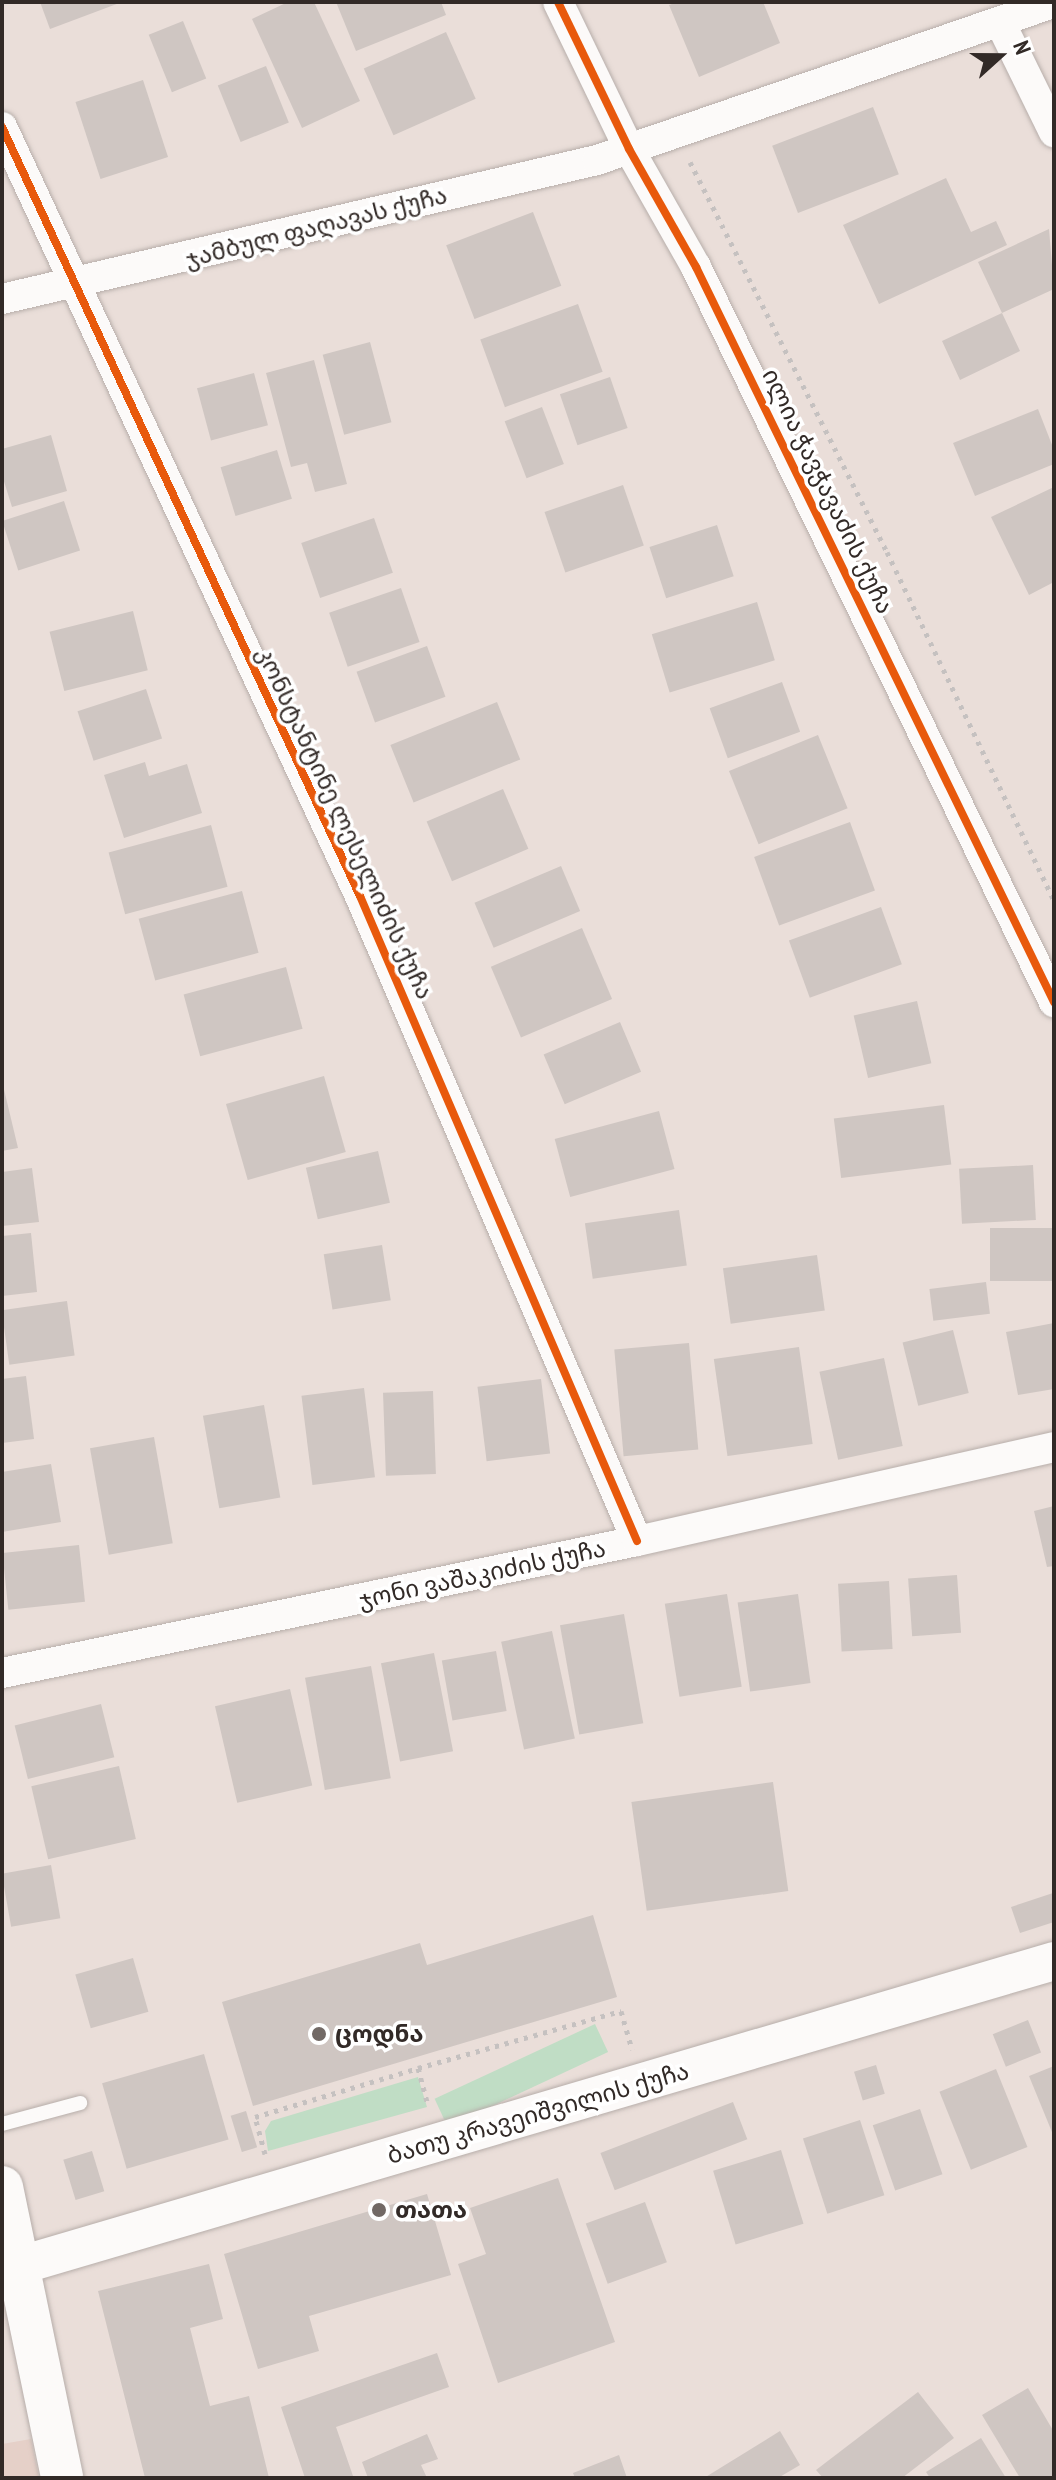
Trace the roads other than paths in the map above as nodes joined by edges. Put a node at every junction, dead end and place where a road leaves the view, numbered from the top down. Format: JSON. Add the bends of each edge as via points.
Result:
{"nodes":[{"id":1,"x":558,"y":2,"type":"edge"},
{"id":2,"x":1054,"y":3,"type":"edge"},
{"id":3,"x":1000,"y":22,"type":"junction"},
{"id":4,"x":2,"y":127,"type":"edge"},
{"id":5,"x":1054,"y":132,"type":"edge"},
{"id":6,"x":629,"y":149,"type":"junction"},
{"id":7,"x":72,"y":286,"type":"junction"},
{"id":8,"x":2,"y":299,"type":"edge"},
{"id":9,"x":1054,"y":1002,"type":"edge"},
{"id":10,"x":1054,"y":1447,"type":"edge"},
{"id":11,"x":637,"y":1541,"type":"junction"},
{"id":12,"x":2,"y":1673,"type":"edge"},
{"id":13,"x":1054,"y":1961,"type":"edge"},
{"id":14,"x":80,"y":2103,"type":"dead end"},
{"id":15,"x":2,"y":2124,"type":"edge"},
{"id":16,"x":2,"y":2187,"type":"edge"},
{"id":17,"x":21,"y":2265,"type":"junction"},
{"id":18,"x":62,"y":2478,"type":"edge"}],
"edges":[{"from":1,"to":6,"type":"street","name":"ილია ჭავჭავაძის ქუჩა"},
{"from":2,"to":3,"type":"street","name":"ჯამბულ ფაღავას ქუჩა"},
{"from":3,"to":5,"type":"street"},
{"from":3,"to":6,"type":"street","name":"ჯამბულ ფაღავას ქუჩა"},
{"from":4,"to":7,"type":"street","name":"კონსტანტინე ლესელიძის ქუჩა"},
{"from":6,"to":7,"type":"street","name":"ჯამბულ ფაღავას ქუჩა"},
{"from":6,"to":9,"type":"street","name":"ილია ჭავჭავაძის ქუჩა","via":[[696,267]]},
{"from":7,"to":8,"type":"street","name":"ჯამბულ ფაღავას ქუჩა"},
{"from":7,"to":11,"type":"street","name":"კონსტანტინე ლესელიძის ქუჩა","via":[[360,896]]},
{"from":10,"to":11,"type":"street","name":"ჯონი ვაშაკიძის ქუჩა"},
{"from":11,"to":12,"type":"street","name":"ჯონი ვაშაკიძის ქუჩა"},
{"from":13,"to":17,"type":"street","name":"ბათუ კრავეიშვილის ქუჩა"},
{"from":14,"to":15,"type":"lane"},
{"from":16,"to":17,"type":"main road"},
{"from":17,"to":18,"type":"main road"}]}
